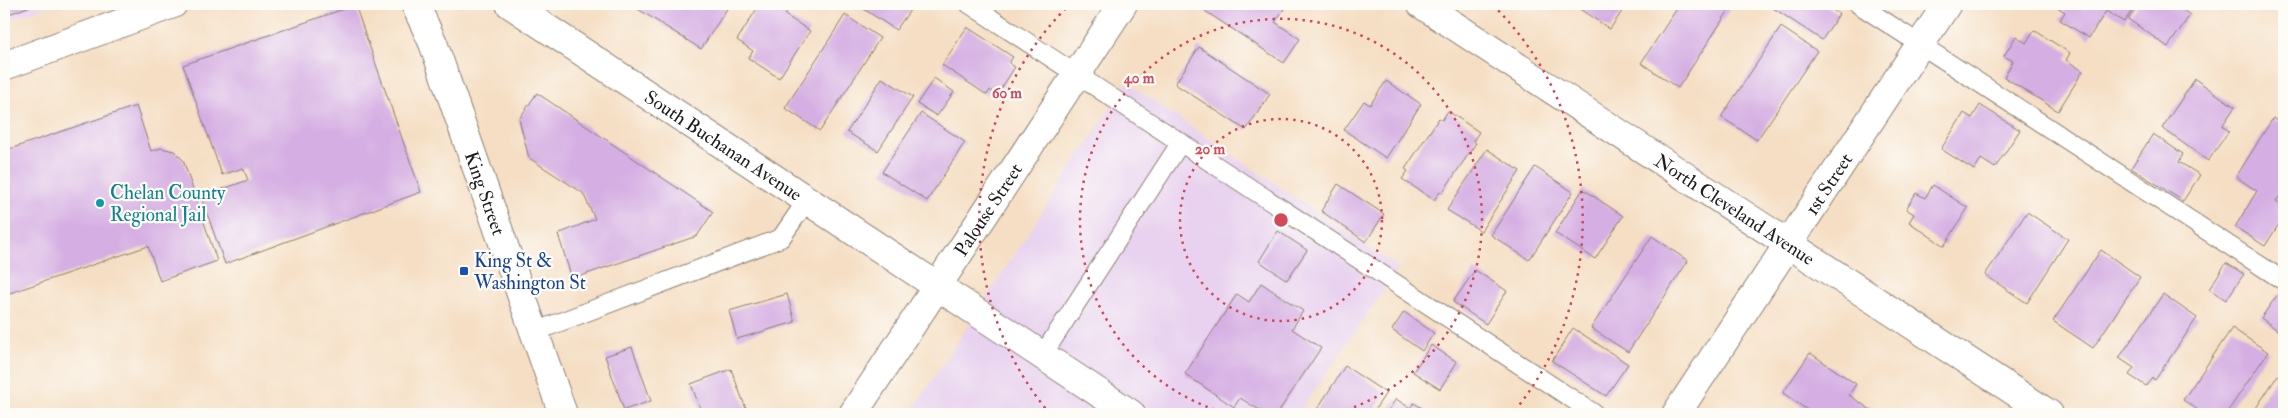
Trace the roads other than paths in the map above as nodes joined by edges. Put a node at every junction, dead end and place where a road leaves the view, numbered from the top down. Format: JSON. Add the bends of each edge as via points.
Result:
{"nodes":[{"id":1,"x":173,"y":4,"type":"edge"},
{"id":2,"x":415,"y":4,"type":"edge"},
{"id":3,"x":510,"y":4,"type":"edge"},
{"id":4,"x":969,"y":4,"type":"edge"},
{"id":5,"x":1123,"y":4,"type":"edge"},
{"id":6,"x":1421,"y":4,"type":"edge"},
{"id":7,"x":1858,"y":4,"type":"edge"},
{"id":8,"x":1947,"y":4,"type":"edge"},
{"id":9,"x":139,"y":10,"type":"edge"},
{"id":10,"x":1921,"y":44,"type":"junction"},
{"id":11,"x":4,"y":66,"type":"edge"},
{"id":12,"x":1077,"y":74,"type":"junction"},
{"id":13,"x":1181,"y":142,"type":"junction"},
{"id":14,"x":807,"y":200,"type":"junction"},
{"id":15,"x":1790,"y":244,"type":"junction"},
{"id":16,"x":2284,"y":281,"type":"edge"},
{"id":17,"x":938,"y":286,"type":"junction"},
{"id":18,"x":534,"y":332,"type":"junction"},
{"id":19,"x":1042,"y":356,"type":"junction"},
{"id":20,"x":563,"y":414,"type":"edge"},
{"id":21,"x":853,"y":414,"type":"edge"},
{"id":22,"x":1131,"y":414,"type":"edge"},
{"id":23,"x":1595,"y":414,"type":"edge"},
{"id":24,"x":1676,"y":414,"type":"edge"},
{"id":25,"x":2049,"y":414,"type":"edge"}],
"edges":[{"from":1,"to":9,"type":"street"},
{"from":2,"to":18,"type":"street","name":"King Street","via":[[436,52]]},
{"from":3,"to":14,"type":"street","name":"South Buchanan Avenue"},
{"from":4,"to":12,"type":"lane"},
{"from":5,"to":12,"type":"street","name":"Palouse Street"},
{"from":6,"to":15,"type":"street","name":"North Cleveland Avenue"},
{"from":7,"to":10,"type":"lane"},
{"from":8,"to":10,"type":"street","name":"1st Street"},
{"from":9,"to":11,"type":"street"},
{"from":10,"to":15,"type":"street","name":"1st Street"},
{"from":10,"to":16,"type":"lane"},
{"from":12,"to":13,"type":"lane"},
{"from":12,"to":17,"type":"street","name":"Palouse Street"},
{"from":13,"to":19,"type":"lane"},
{"from":13,"to":23,"type":"lane"},
{"from":14,"to":17,"type":"street","name":"South Buchanan Avenue"},
{"from":14,"to":18,"type":"lane","via":[[780,238]]},
{"from":15,"to":24,"type":"street","name":"1st Street"},
{"from":15,"to":25,"type":"street","name":"North Cleveland Avenue"},
{"from":17,"to":19,"type":"street","name":"South Buchanan Avenue"},
{"from":17,"to":21,"type":"street","name":"Palouse Street"},
{"from":18,"to":20,"type":"street","name":"King Street"},
{"from":19,"to":22,"type":"street","name":"South Buchanan Avenue"}]}
